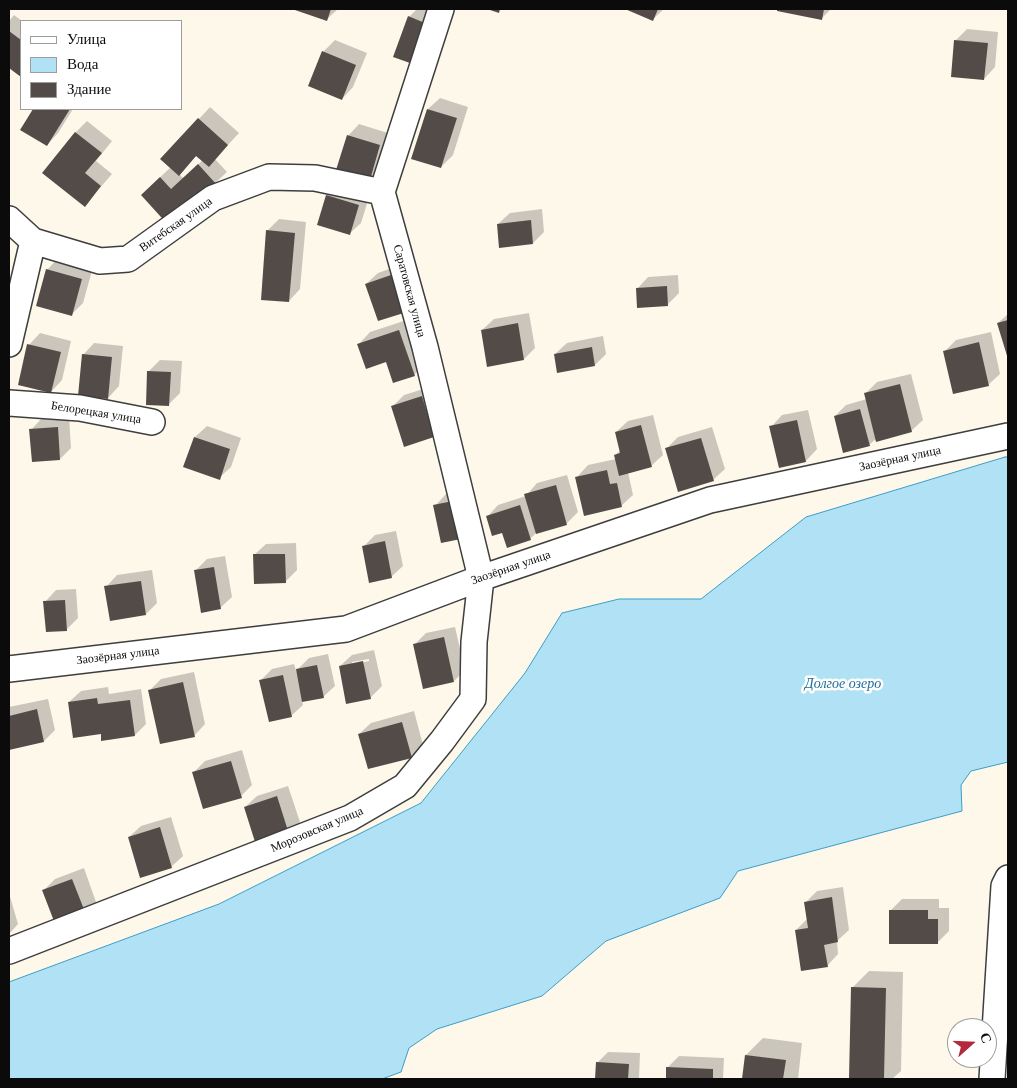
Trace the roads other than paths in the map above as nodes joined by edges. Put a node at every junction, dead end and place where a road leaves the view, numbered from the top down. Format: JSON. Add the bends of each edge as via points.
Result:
{"nodes":[{"id":1,"x":441,"y":9,"type":"edge"},
{"id":2,"x":382,"y":192,"type":"junction"},
{"id":3,"x":9,"y":219,"type":"edge"},
{"id":4,"x":33,"y":241,"type":"junction"},
{"id":5,"x":9,"y":344,"type":"edge"},
{"id":6,"x":9,"y":403,"type":"edge"},
{"id":7,"x":152,"y":422,"type":"dead end"},
{"id":8,"x":1008,"y":436,"type":"edge"},
{"id":9,"x":481,"y":578,"type":"junction"},
{"id":10,"x":9,"y":669,"type":"edge"},
{"id":11,"x":1008,"y":878,"type":"edge"},
{"id":12,"x":9,"y":951,"type":"edge"},
{"id":13,"x":992,"y":1079,"type":"edge"}],
"edges":[{"from":1,"to":2,"type":"street"},
{"from":2,"to":4,"type":"street","name":"Витебская улица","via":[[315,178],[269,176],[214,198],[128,259],[100,261]]},
{"from":2,"to":9,"type":"street","name":"Саратовская улица","via":[[425,347]]},
{"from":3,"to":4,"type":"street","name":"Витебская улица"},
{"from":4,"to":5,"type":"street"},
{"from":6,"to":7,"type":"street","name":"Белорецкая улица","via":[[80,408]]},
{"from":8,"to":9,"type":"street","name":"Заозёрная улица","via":[[710,500]]},
{"from":9,"to":10,"type":"street","name":"Заозёрная улица","via":[[346,628]]},
{"from":9,"to":12,"type":"street","name":"Морозовская улица","via":[[474,642],[473,699],[405,786],[350,818]]},
{"from":11,"to":13,"type":"street","via":[[1004,886]]}]}
